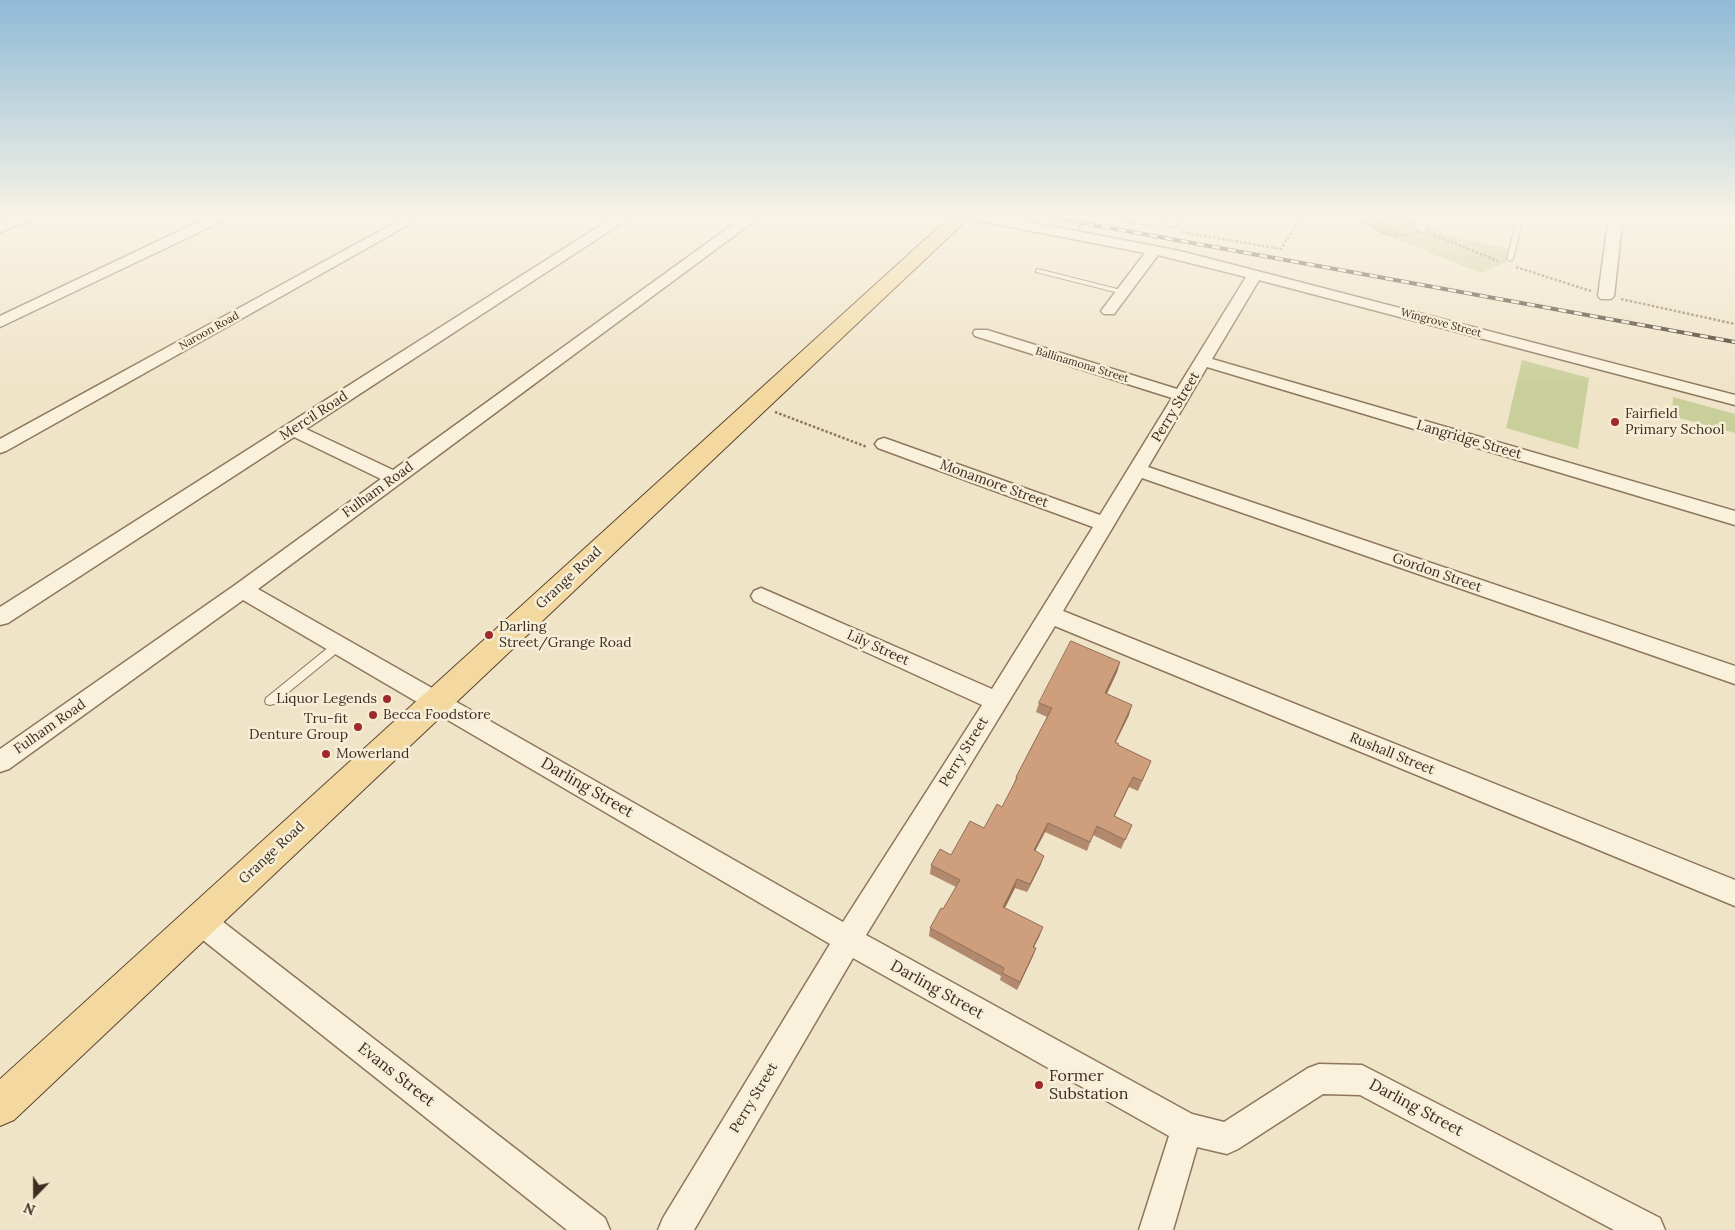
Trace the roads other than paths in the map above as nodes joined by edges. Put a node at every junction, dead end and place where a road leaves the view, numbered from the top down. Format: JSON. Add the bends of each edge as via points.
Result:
{"nodes":[{"id":1,"x":104,"y":272,"type":"edge"},
{"id":2,"x":315,"y":272,"type":"edge"},
{"id":3,"x":539,"y":272,"type":"edge"},
{"id":4,"x":676,"y":272,"type":"edge"},
{"id":5,"x":901,"y":272,"type":"edge"},
{"id":6,"x":1044,"y":272,"type":"edge"},
{"id":7,"x":1137,"y":272,"type":"edge"},
{"id":8,"x":1248,"y":272,"type":"edge"},
{"id":9,"x":1609,"y":272,"type":"edge"},
{"id":10,"x":1255,"y":274,"type":"junction"},
{"id":11,"x":1123,"y":292,"type":"junction"},
{"id":12,"x":1606,"y":296,"type":"road end"},
{"id":13,"x":1109,"y":310,"type":"dead end"},
{"id":14,"x":0,"y":322,"type":"edge"},
{"id":15,"x":981,"y":333,"type":"dead end"},
{"id":16,"x":1203,"y":361,"type":"junction"},
{"id":17,"x":1183,"y":396,"type":"junction"},
{"id":18,"x":1735,"y":400,"type":"edge"},
{"id":19,"x":293,"y":430,"type":"junction"},
{"id":20,"x":879,"y":446,"type":"road end"},
{"id":21,"x":0,"y":447,"type":"edge"},
{"id":22,"x":1138,"y":470,"type":"junction"},
{"id":23,"x":395,"y":478,"type":"junction"},
{"id":24,"x":1735,"y":518,"type":"edge"},
{"id":25,"x":1104,"y":524,"type":"junction"},
{"id":26,"x":242,"y":590,"type":"junction"},
{"id":27,"x":761,"y":596,"type":"dead end"},
{"id":28,"x":1050,"y":615,"type":"junction"},
{"id":29,"x":0,"y":617,"type":"edge"},
{"id":30,"x":339,"y":645,"type":"junction"},
{"id":31,"x":1735,"y":675,"type":"edge"},
{"id":32,"x":270,"y":701,"type":"dead end"},
{"id":33,"x":437,"y":701,"type":"junction"},
{"id":34,"x":996,"y":701,"type":"junction"},
{"id":35,"x":0,"y":762,"type":"edge"},
{"id":36,"x":1735,"y":893,"type":"edge"},
{"id":37,"x":199,"y":920,"type":"junction"},
{"id":38,"x":848,"y":940,"type":"junction"},
{"id":39,"x":0,"y":1106,"type":"edge"},
{"id":40,"x":1186,"y":1129,"type":"junction"},
{"id":41,"x":593,"y":1230,"type":"edge"},
{"id":42,"x":675,"y":1230,"type":"edge"},
{"id":43,"x":1156,"y":1230,"type":"edge"},
{"id":44,"x":1648,"y":1230,"type":"edge"}],
"edges":[{"from":1,"to":14,"type":"street"},
{"from":2,"to":21,"type":"street","name":"Naroon Road"},
{"from":3,"to":19,"type":"street","name":"Mercil Road"},
{"from":4,"to":23,"type":"street","name":"Fulham Road"},
{"from":5,"to":33,"type":"main road","name":"Grange Road"},
{"from":6,"to":11,"type":"lane"},
{"from":7,"to":11,"type":"street"},
{"from":8,"to":10,"type":"street","name":"Wingrove Street"},
{"from":9,"to":12,"type":"street"},
{"from":10,"to":16,"type":"street","name":"Perry Street"},
{"from":10,"to":18,"type":"street","name":"Wingrove Street"},
{"from":11,"to":13,"type":"street"},
{"from":15,"to":17,"type":"street","name":"Ballinamona Street"},
{"from":16,"to":17,"type":"street","name":"Perry Street"},
{"from":16,"to":24,"type":"street","name":"Langridge Street"},
{"from":17,"to":22,"type":"street","name":"Perry Street"},
{"from":19,"to":23,"type":"street"},
{"from":19,"to":29,"type":"street","name":"Mercil Road"},
{"from":20,"to":25,"type":"street","name":"Monamore Street"},
{"from":22,"to":25,"type":"street","name":"Perry Street"},
{"from":22,"to":31,"type":"street","name":"Gordon Street"},
{"from":23,"to":26,"type":"street","name":"Fulham Road"},
{"from":25,"to":28,"type":"street","name":"Perry Street"},
{"from":26,"to":30,"type":"street","name":"Darling Street"},
{"from":26,"to":35,"type":"street","name":"Fulham Road"},
{"from":27,"to":34,"type":"street","name":"Lily Street"},
{"from":28,"to":34,"type":"street","name":"Perry Street"},
{"from":28,"to":36,"type":"street","name":"Rushall Street"},
{"from":30,"to":32,"type":"lane"},
{"from":30,"to":33,"type":"street","name":"Darling Street"},
{"from":33,"to":37,"type":"main road","name":"Grange Road"},
{"from":33,"to":38,"type":"street","name":"Darling Street"},
{"from":34,"to":38,"type":"street","name":"Perry Street"},
{"from":37,"to":39,"type":"main road","name":"Grange Road"},
{"from":37,"to":41,"type":"street","name":"Evans Street"},
{"from":38,"to":40,"type":"street","name":"Darling Street"},
{"from":38,"to":42,"type":"street","name":"Perry Street"},
{"from":40,"to":43,"type":"street"},
{"from":40,"to":44,"type":"street","name":"Darling Street","via":[[1228,1138],[1318,1079],[1362,1080]]}]}
